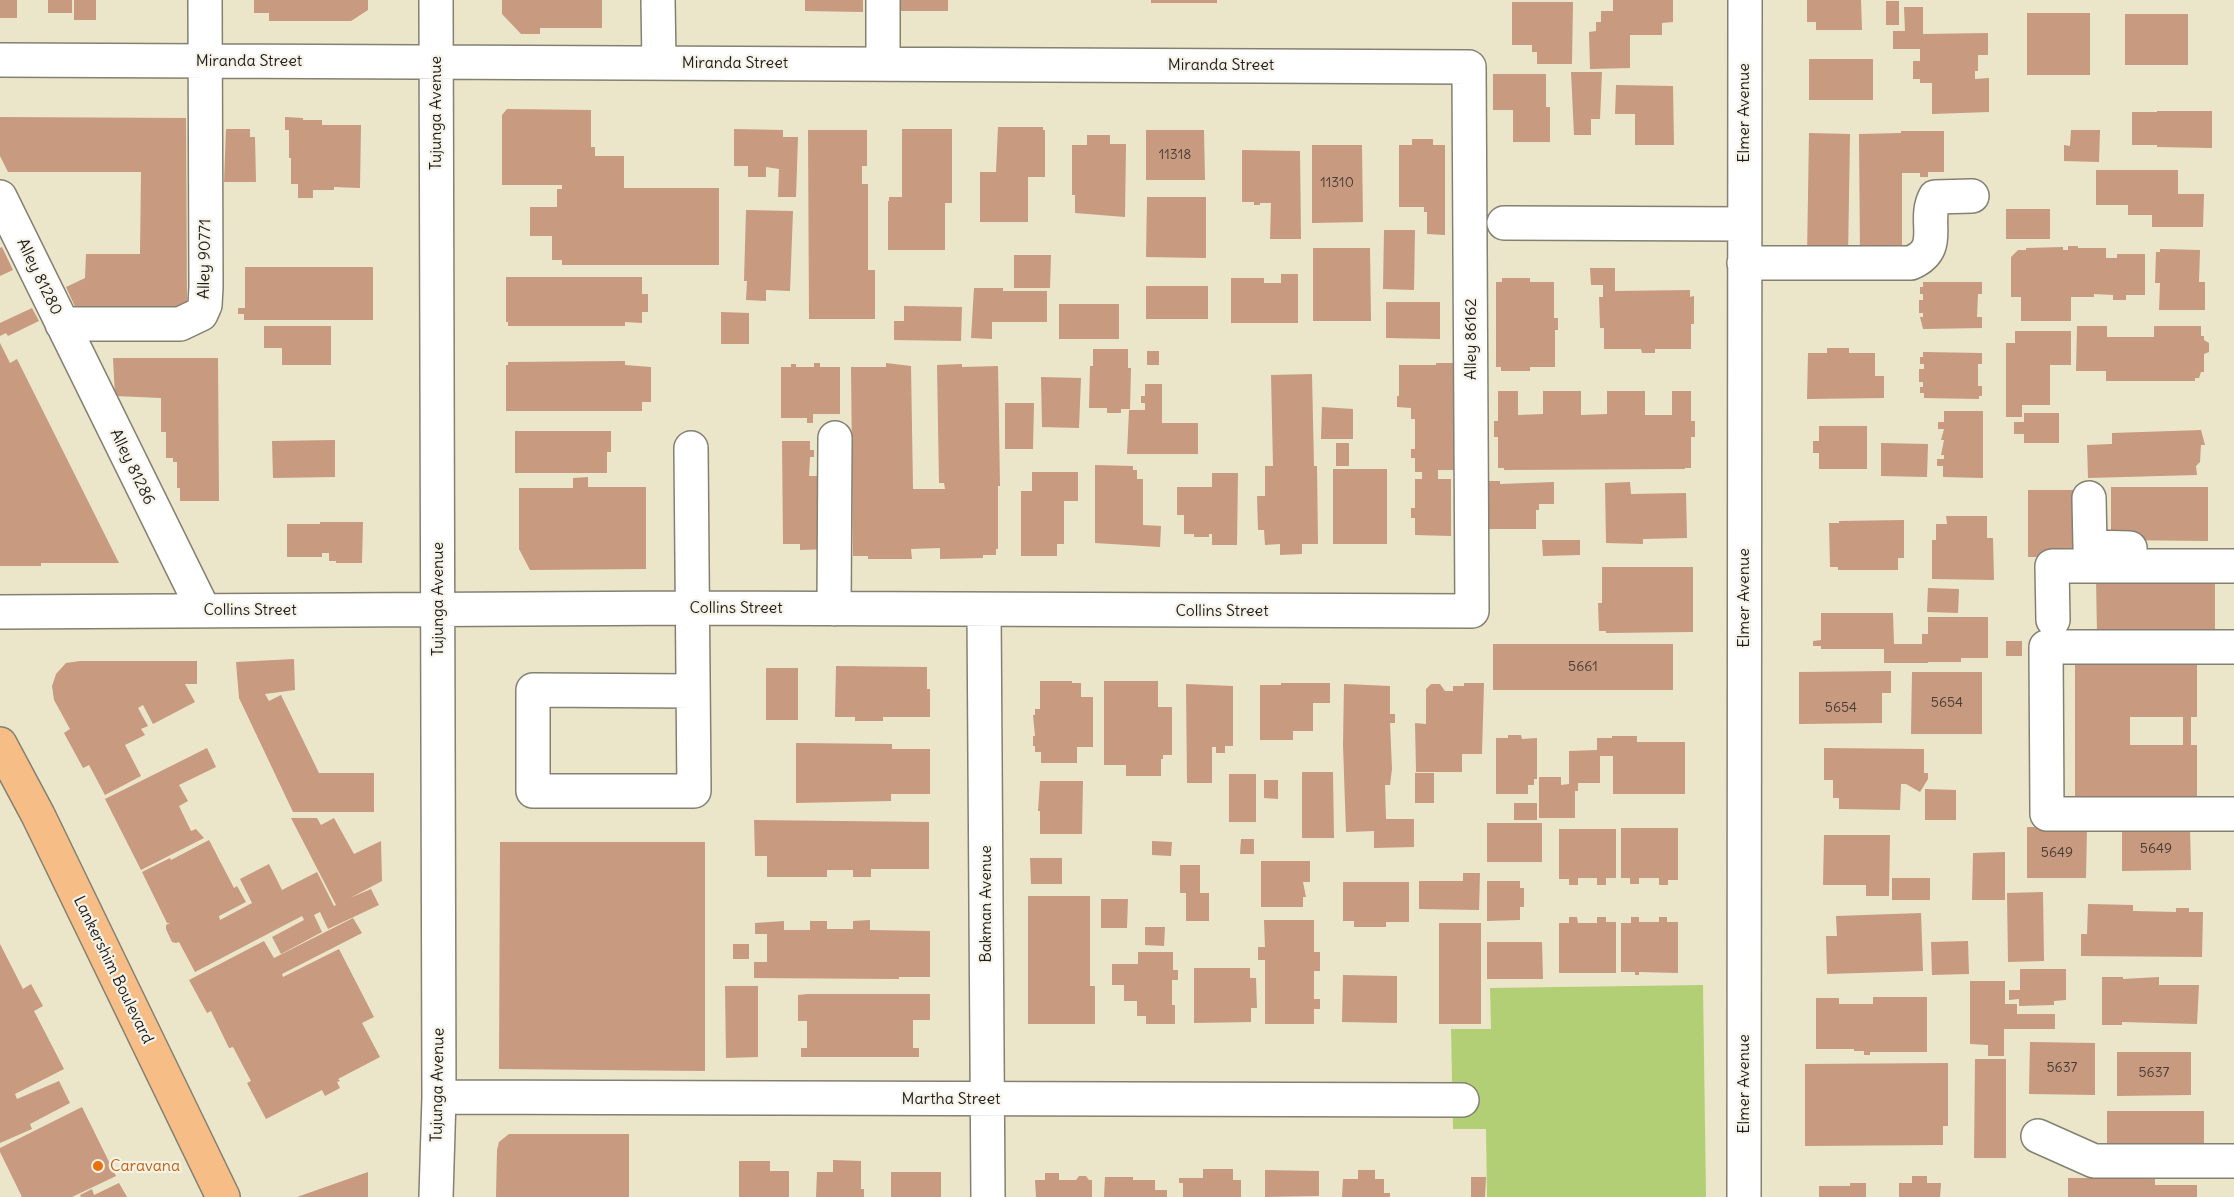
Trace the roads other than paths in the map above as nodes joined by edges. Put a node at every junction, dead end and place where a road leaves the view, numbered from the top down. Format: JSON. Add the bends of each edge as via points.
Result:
{"nodes":[{"id":1,"x":205,"y":0,"type":"edge"},
{"id":2,"x":436,"y":0,"type":"edge"},
{"id":3,"x":658,"y":0,"type":"edge"},
{"id":4,"x":883,"y":0,"type":"edge"},
{"id":5,"x":1744,"y":0,"type":"edge"},
{"id":6,"x":0,"y":60,"type":"edge"},
{"id":7,"x":205,"y":61,"type":"junction"},
{"id":8,"x":436,"y":61,"type":"junction"},
{"id":9,"x":659,"y":63,"type":"junction"},
{"id":10,"x":883,"y":64,"type":"junction"},
{"id":11,"x":1469,"y":67,"type":"joint"},
{"id":12,"x":1972,"y":196,"type":"dead end"},
{"id":13,"x":0,"y":197,"type":"edge"},
{"id":14,"x":1504,"y":223,"type":"dead end"},
{"id":15,"x":1744,"y":224,"type":"junction"},
{"id":16,"x":1744,"y":263,"type":"junction"},
{"id":17,"x":62,"y":324,"type":"junction"},
{"id":18,"x":835,"y":438,"type":"dead end"},
{"id":19,"x":691,"y":448,"type":"dead end"},
{"id":20,"x":2089,"y":498,"type":"dead end"},
{"id":21,"x":2234,"y":548,"type":"edge"},
{"id":22,"x":2234,"y":566,"type":"edge"},
{"id":23,"x":693,"y":608,"type":"junction"},
{"id":24,"x":203,"y":609,"type":"junction"},
{"id":25,"x":834,"y":609,"type":"junction"},
{"id":26,"x":438,"y":610,"type":"junction"},
{"id":27,"x":984,"y":610,"type":"junction"},
{"id":28,"x":1472,"y":611,"type":"joint"},
{"id":29,"x":0,"y":612,"type":"edge"},
{"id":30,"x":2053,"y":620,"type":"dead end"},
{"id":31,"x":2234,"y":647,"type":"edge"},
{"id":32,"x":693,"y":691,"type":"junction"},
{"id":33,"x":0,"y":744,"type":"edge"},
{"id":34,"x":2234,"y":814,"type":"edge"},
{"id":35,"x":439,"y":1097,"type":"junction"},
{"id":36,"x":987,"y":1099,"type":"junction"},
{"id":37,"x":1462,"y":1100,"type":"dead end"},
{"id":38,"x":2038,"y":1136,"type":"dead end"},
{"id":39,"x":2234,"y":1161,"type":"edge"},
{"id":40,"x":223,"y":1197,"type":"edge"},
{"id":41,"x":436,"y":1197,"type":"edge"},
{"id":42,"x":988,"y":1197,"type":"edge"},
{"id":43,"x":1744,"y":1197,"type":"edge"}],
"edges":[{"from":1,"to":7,"type":"street"},
{"from":2,"to":8,"type":"street","name":"Tujunga Avenue"},
{"from":3,"to":9,"type":"street"},
{"from":4,"to":10,"type":"street"},
{"from":5,"to":15,"type":"street","name":"Elmer Avenue"},
{"from":6,"to":7,"type":"street","name":"Miranda Street"},
{"from":7,"to":8,"type":"street","name":"Miranda Street"},
{"from":7,"to":17,"type":"street","name":"Alley 90771","via":[[206,287],[201,314],[180,324]]},
{"from":8,"to":9,"type":"street","name":"Miranda Street"},
{"from":8,"to":26,"type":"street","name":"Tujunga Avenue"},
{"from":9,"to":10,"type":"street","name":"Miranda Street"},
{"from":10,"to":11,"type":"street","name":"Miranda Street"},
{"from":11,"to":28,"type":"street","name":"Alley 86162"},
{"from":12,"to":16,"type":"street","via":[[1935,197],[1931,205],[1930,247],[1922,258],[1911,263]]},
{"from":13,"to":17,"type":"street","name":"Alley 81280"},
{"from":14,"to":15,"type":"street"},
{"from":15,"to":16,"type":"street","name":"Elmer Avenue"},
{"from":16,"to":43,"type":"street","name":"Elmer Avenue"},
{"from":17,"to":24,"type":"street","name":"Alley 81286"},
{"from":18,"to":25,"type":"street"},
{"from":19,"to":23,"type":"street"},
{"from":20,"to":21,"type":"street","via":[[2090,547]]},
{"from":22,"to":30,"type":"street","via":[[2052,566]]},
{"from":23,"to":25,"type":"street","name":"Collins Street"},
{"from":23,"to":26,"type":"street","name":"Collins Street"},
{"from":23,"to":32,"type":"street"},
{"from":24,"to":26,"type":"street","name":"Collins Street"},
{"from":24,"to":29,"type":"street","name":"Collins Street"},
{"from":25,"to":27,"type":"street","name":"Collins Street"},
{"from":26,"to":35,"type":"street","name":"Tujunga Avenue"},
{"from":27,"to":28,"type":"street","name":"Collins Street"},
{"from":27,"to":36,"type":"street","name":"Bakman Avenue"},
{"from":31,"to":34,"type":"street","via":[[2046,647],[2047,814]]},
{"from":32,"to":32,"type":"street","via":[[694,791],[533,791],[533,690]]},
{"from":33,"to":40,"type":"main road","name":"Lankershim Boulevard"},
{"from":35,"to":36,"type":"street","name":"Martha Street"},
{"from":35,"to":41,"type":"street","name":"Tujunga Avenue"},
{"from":36,"to":37,"type":"street","name":"Martha Street"},
{"from":36,"to":42,"type":"street","name":"Bakman Avenue"},
{"from":38,"to":39,"type":"street","via":[[2094,1161]]}]}
